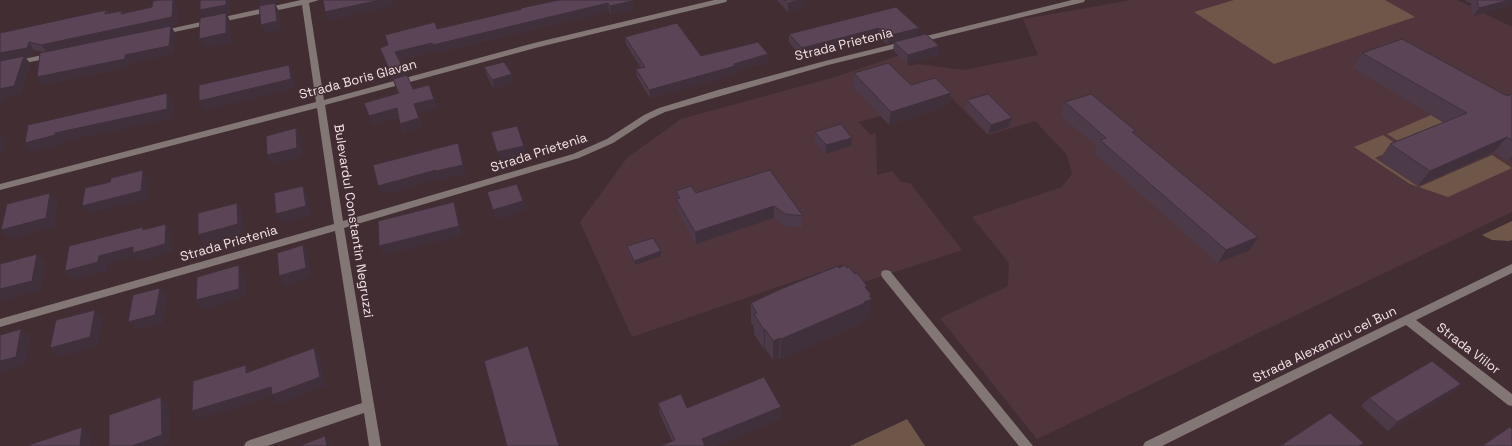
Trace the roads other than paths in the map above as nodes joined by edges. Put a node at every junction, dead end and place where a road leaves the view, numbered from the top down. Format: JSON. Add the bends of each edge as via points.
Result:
{"nodes":[{"id":1,"x":314,"y":0,"type":"edge"},
{"id":2,"x":723,"y":0,"type":"edge"},
{"id":3,"x":1081,"y":0,"type":"edge"},
{"id":4,"x":305,"y":1,"type":"edge"},
{"id":5,"x":149,"y":35,"type":"edge"},
{"id":6,"x":63,"y":53,"type":"edge"},
{"id":7,"x":0,"y":66,"type":"edge"},
{"id":8,"x":320,"y":104,"type":"junction"},
{"id":9,"x":0,"y":187,"type":"edge"},
{"id":10,"x":339,"y":226,"type":"junction"},
{"id":11,"x":1512,"y":268,"type":"edge"},
{"id":12,"x":886,"y":274,"type":"dead end"},
{"id":13,"x":1407,"y":320,"type":"junction"},
{"id":14,"x":0,"y":323,"type":"edge"},
{"id":15,"x":1512,"y":401,"type":"edge"},
{"id":16,"x":369,"y":406,"type":"junction"},
{"id":17,"x":250,"y":446,"type":"edge"},
{"id":18,"x":375,"y":446,"type":"edge"},
{"id":19,"x":1027,"y":446,"type":"edge"},
{"id":20,"x":1149,"y":446,"type":"edge"}],
"edges":[{"from":1,"to":4,"type":"street"},
{"from":2,"to":8,"type":"street","name":"Strada Boris Glavan","via":[[537,45]]},
{"from":3,"to":10,"type":"street","name":"Strada Prietenia","via":[[825,63],[721,92],[662,110],[610,141],[576,156]]},
{"from":4,"to":5,"type":"street"},
{"from":4,"to":8,"type":"street","name":"Bulevardul Constantin Negruzzi"},
{"from":6,"to":7,"type":"street"},
{"from":8,"to":9,"type":"street","name":"Strada Boris Glavan"},
{"from":8,"to":10,"type":"street","name":"Bulevardul Constantin Negruzzi"},
{"from":10,"to":14,"type":"street","name":"Strada Prietenia"},
{"from":10,"to":16,"type":"street","name":"Bulevardul Constantin Negruzzi"},
{"from":11,"to":13,"type":"street","name":"Strada Alexandru cel Bun"},
{"from":12,"to":19,"type":"street"},
{"from":13,"to":15,"type":"street","name":"Strada Viilor"},
{"from":13,"to":20,"type":"street","name":"Strada Alexandru cel Bun"},
{"from":16,"to":17,"type":"street"},
{"from":16,"to":18,"type":"street","name":"Bulevardul Constantin Negruzzi"}]}
